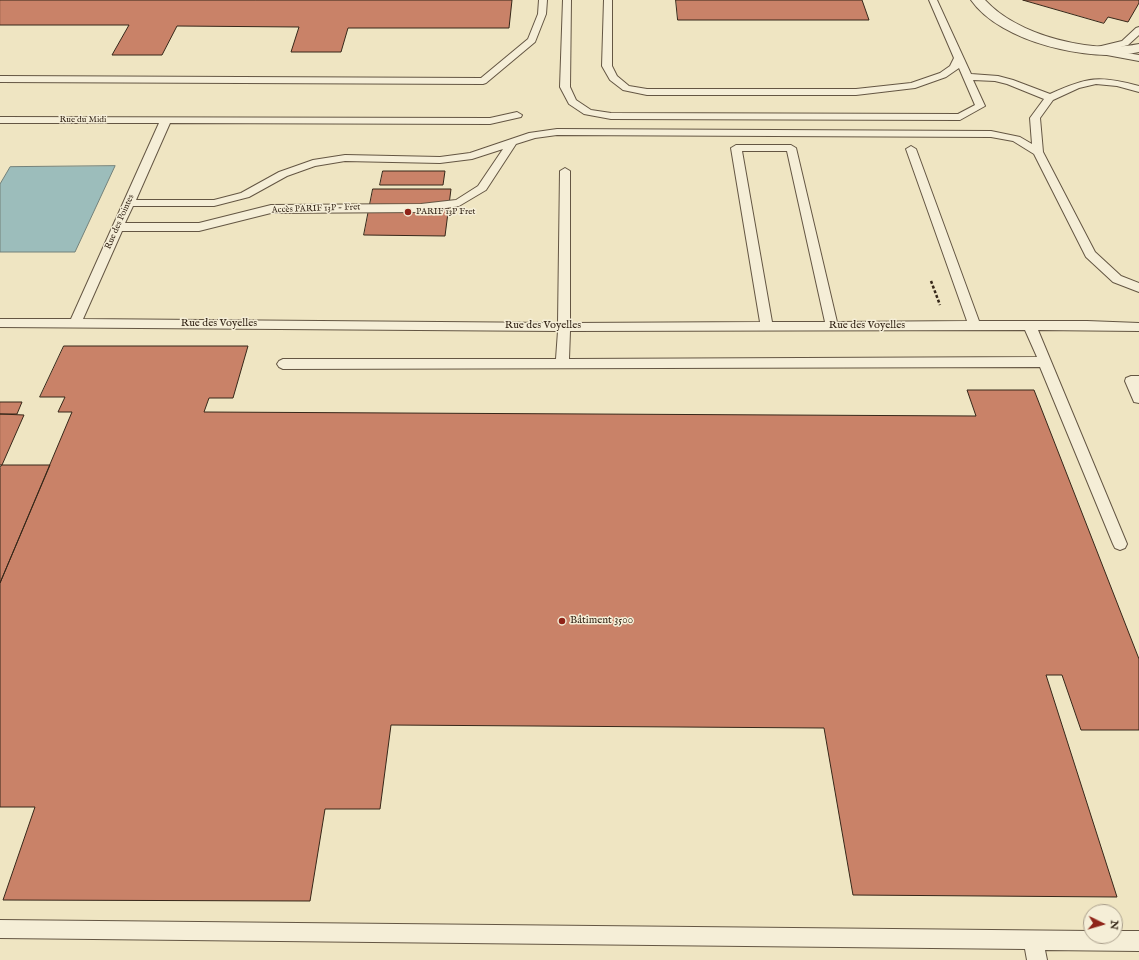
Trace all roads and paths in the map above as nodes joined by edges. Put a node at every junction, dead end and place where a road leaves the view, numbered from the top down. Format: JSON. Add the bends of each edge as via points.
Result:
{"nodes":[{"id":1,"x":543,"y":0,"type":"edge"},
{"id":2,"x":567,"y":0,"type":"edge"},
{"id":3,"x":608,"y":0,"type":"edge"},
{"id":4,"x":933,"y":0,"type":"edge"},
{"id":5,"x":978,"y":0,"type":"edge"},
{"id":6,"x":1139,"y":30,"type":"edge"},
{"id":7,"x":1139,"y":48,"type":"edge"},
{"id":8,"x":1096,"y":50,"type":"junction"},
{"id":9,"x":959,"y":57,"type":"junction"},
{"id":10,"x":1139,"y":58,"type":"edge"},
{"id":11,"x":968,"y":77,"type":"junction"},
{"id":12,"x":0,"y":79,"type":"edge"},
{"id":13,"x":1139,"y":89,"type":"edge"},
{"id":14,"x":1050,"y":98,"type":"junction"},
{"id":15,"x":517,"y":116,"type":"dead end"},
{"id":16,"x":0,"y":120,"type":"edge"},
{"id":17,"x":166,"y":120,"type":"junction"},
{"id":18,"x":512,"y":143,"type":"junction"},
{"id":19,"x":911,"y":149,"type":"dead end"},
{"id":20,"x":1038,"y":152,"type":"junction"},
{"id":21,"x":565,"y":171,"type":"dead end"},
{"id":22,"x":129,"y":202,"type":"junction"},
{"id":23,"x":118,"y":227,"type":"junction"},
{"id":24,"x":1139,"y":288,"type":"edge"},
{"id":25,"x":0,"y":323,"type":"edge"},
{"id":26,"x":75,"y":323,"type":"junction"},
{"id":27,"x":767,"y":326,"type":"junction"},
{"id":28,"x":832,"y":326,"type":"junction"},
{"id":29,"x":975,"y":326,"type":"junction"},
{"id":30,"x":1030,"y":326,"type":"junction"},
{"id":31,"x":564,"y":327,"type":"junction"},
{"id":32,"x":1139,"y":327,"type":"edge"},
{"id":33,"x":1045,"y":362,"type":"junction"},
{"id":34,"x":562,"y":363,"type":"junction"},
{"id":35,"x":283,"y":364,"type":"dead end"},
{"id":36,"x":1139,"y":381,"type":"edge"},
{"id":37,"x":1139,"y":398,"type":"edge"},
{"id":38,"x":1120,"y":544,"type":"dead end"},
{"id":39,"x":0,"y":929,"type":"edge"},
{"id":40,"x":1032,"y":940,"type":"junction"},
{"id":41,"x":1139,"y":942,"type":"edge"},
{"id":42,"x":1037,"y":960,"type":"edge"}],
"edges":[{"from":1,"to":12,"type":"lane","via":[[542,14],[532,40],[483,81]]},
{"from":2,"to":11,"type":"lane","via":[[565,87],[572,102],[588,112],[610,116],[960,117],[980,106]]},
{"from":3,"to":9,"type":"lane","via":[[607,66],[613,78],[626,88],[647,92],[856,92],[912,86],[943,75],[954,68]]},
{"from":4,"to":9,"type":"lane"},
{"from":5,"to":8,"type":"street","via":[[1000,22],[1021,32],[1041,40]]},
{"from":6,"to":8,"type":"lane","via":[[1125,43]]},
{"from":7,"to":8,"type":"street"},
{"from":8,"to":10,"type":"lane"},
{"from":9,"to":11,"type":"lane"},
{"from":11,"to":14,"type":"lane","via":[[994,78],[1010,82]]},
{"from":13,"to":14,"type":"lane","via":[[1118,82],[1096,81],[1076,86]]},
{"from":14,"to":20,"type":"lane","via":[[1035,118]]},
{"from":15,"to":17,"type":"lane","name":"Rue du Midi","via":[[490,121]]},
{"from":16,"to":17,"type":"lane","name":"Rue du Midi"},
{"from":17,"to":22,"type":"lane","name":"Rue des Pointes"},
{"from":18,"to":20,"type":"lane","via":[[533,135],[557,132],[991,134],[1016,139]]},
{"from":18,"to":22,"type":"lane","via":[[472,156],[440,160],[344,158],[313,162],[283,174],[245,195],[214,202]]},
{"from":18,"to":23,"type":"lane","name":"Accès PARIF 13P - Fret","via":[[482,188],[459,203],[421,208],[295,208],[271,210],[199,227]]},
{"from":19,"to":29,"type":"lane"},
{"from":20,"to":24,"type":"lane","via":[[1090,254],[1117,279]]},
{"from":21,"to":31,"type":"lane"},
{"from":22,"to":23,"type":"lane","name":"Rue des Pointes"},
{"from":23,"to":26,"type":"lane","name":"Rue des Pointes"},
{"from":25,"to":26,"type":"lane","name":"Rue des Voyelles"},
{"from":26,"to":31,"type":"lane","name":"Rue des Voyelles"},
{"from":27,"to":28,"type":"lane","name":"Rue des Voyelles"},
{"from":27,"to":28,"type":"lane","via":[[736,148],[792,148]]},
{"from":27,"to":31,"type":"lane","name":"Rue des Voyelles"},
{"from":28,"to":29,"type":"lane","name":"Rue des Voyelles"},
{"from":29,"to":30,"type":"lane","name":"Rue des Voyelles"},
{"from":30,"to":32,"type":"lane","name":"Rue des Voyelles"},
{"from":30,"to":33,"type":"lane"},
{"from":31,"to":34,"type":"lane"},
{"from":33,"to":34,"type":"lane"},
{"from":33,"to":38,"type":"lane"},
{"from":34,"to":35,"type":"lane"},
{"from":36,"to":37,"type":"lane","via":[[1131,381]]},
{"from":39,"to":40,"type":"lane"},
{"from":40,"to":41,"type":"lane"},
{"from":40,"to":42,"type":"lane"}]}
